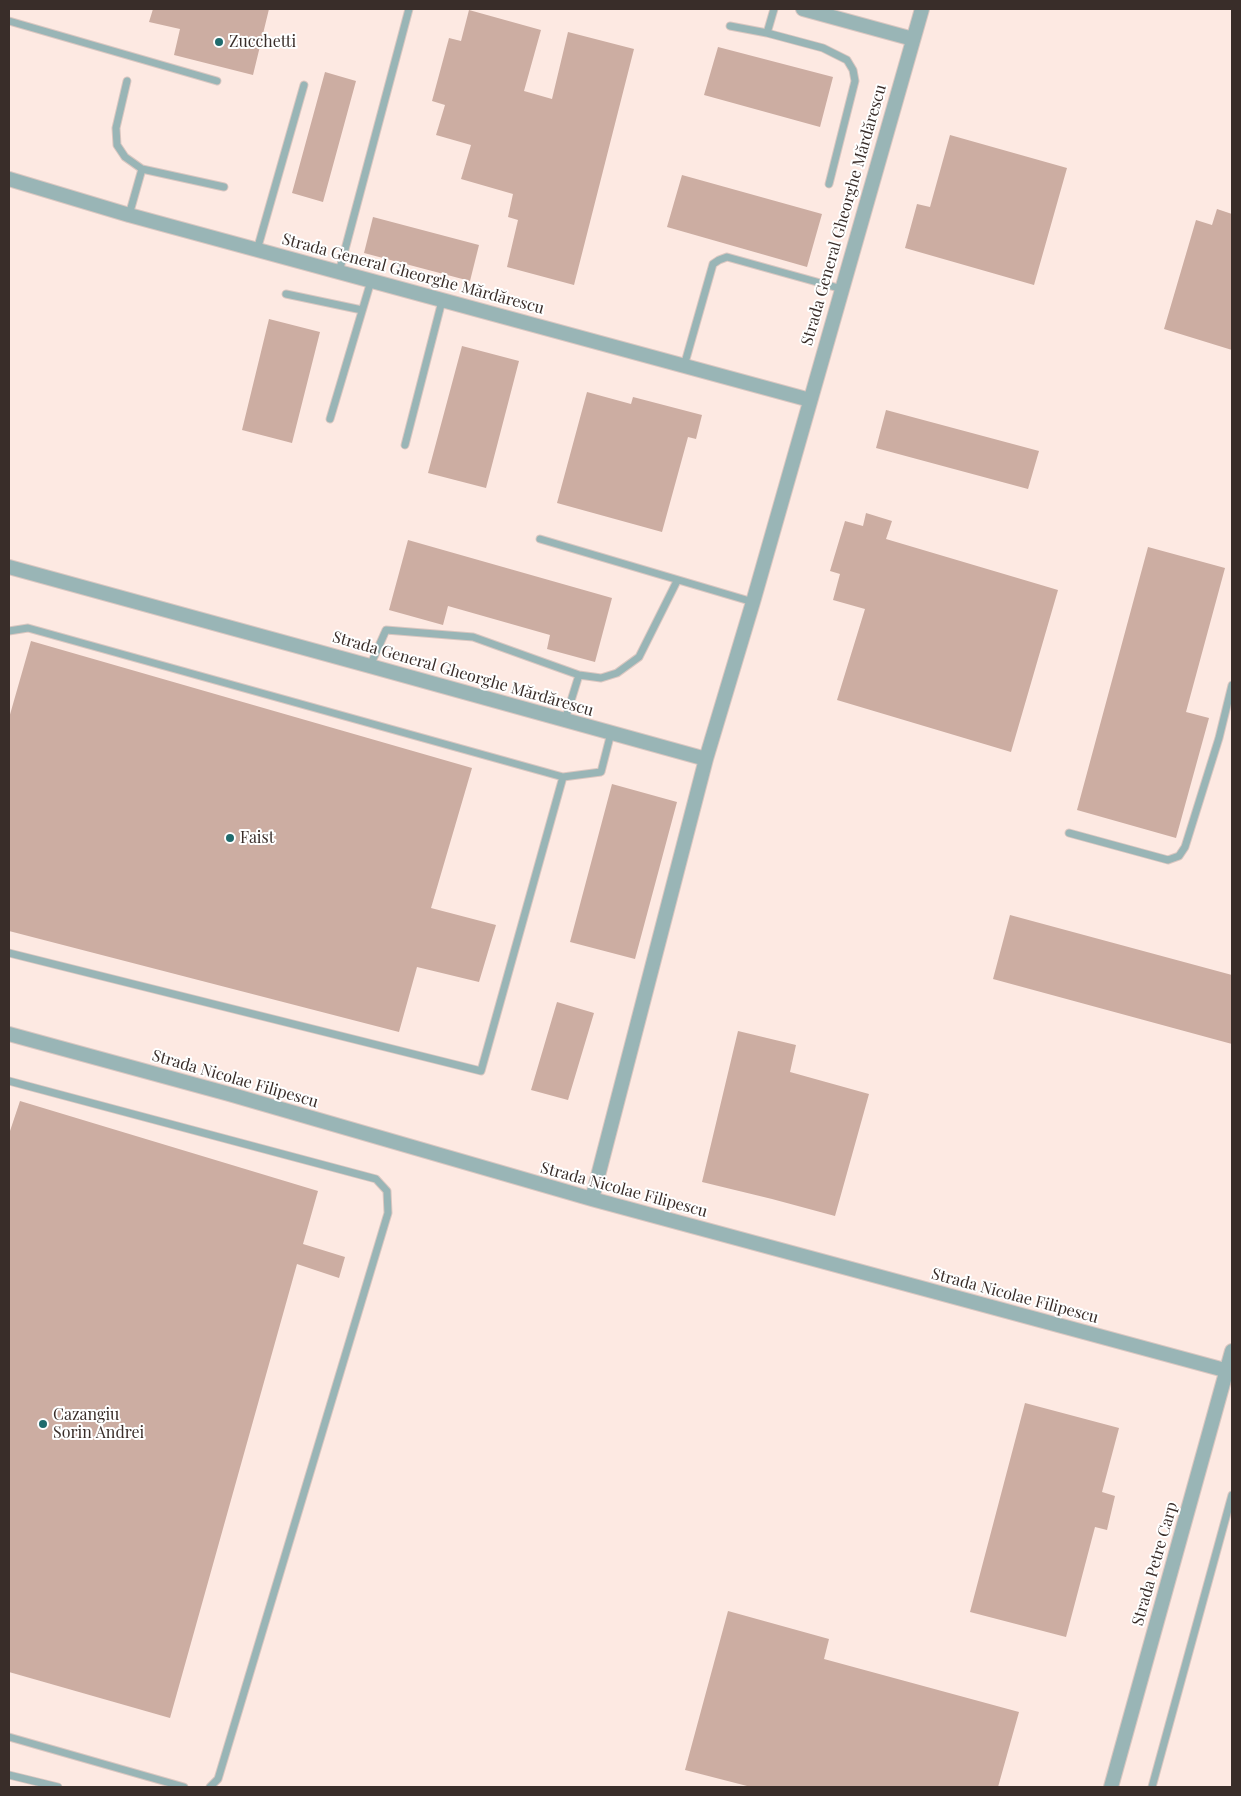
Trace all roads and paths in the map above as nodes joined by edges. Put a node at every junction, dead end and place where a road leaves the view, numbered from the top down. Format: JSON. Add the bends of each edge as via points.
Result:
{"nodes":[{"id":1,"x":409,"y":9,"type":"edge"},
{"id":2,"x":774,"y":9,"type":"edge"},
{"id":3,"x":803,"y":9,"type":"edge"},
{"id":4,"x":922,"y":9,"type":"edge"},
{"id":5,"x":9,"y":20,"type":"edge"},
{"id":6,"x":730,"y":26,"type":"dead end"},
{"id":7,"x":767,"y":33,"type":"junction"},
{"id":8,"x":913,"y":39,"type":"junction"},
{"id":9,"x":127,"y":81,"type":"dead end"},
{"id":10,"x":217,"y":81,"type":"dead end"},
{"id":11,"x":304,"y":85,"type":"dead end"},
{"id":12,"x":142,"y":169,"type":"junction"},
{"id":13,"x":9,"y":179,"type":"edge"},
{"id":14,"x":829,"y":184,"type":"dead end"},
{"id":15,"x":224,"y":187,"type":"dead end"},
{"id":16,"x":129,"y":216,"type":"junction"},
{"id":17,"x":257,"y":250,"type":"junction"},
{"id":18,"x":339,"y":273,"type":"junction"},
{"id":19,"x":371,"y":281,"type":"junction"},
{"id":20,"x":842,"y":289,"type":"junction"},
{"id":21,"x":286,"y":294,"type":"dead end"},
{"id":22,"x":442,"y":301,"type":"junction"},
{"id":23,"x":362,"y":310,"type":"junction"},
{"id":24,"x":684,"y":366,"type":"junction"},
{"id":25,"x":810,"y":400,"type":"junction"},
{"id":26,"x":330,"y":419,"type":"dead end"},
{"id":27,"x":405,"y":445,"type":"dead end"},
{"id":28,"x":540,"y":539,"type":"dead end"},
{"id":29,"x":9,"y":567,"type":"edge"},
{"id":30,"x":677,"y":580,"type":"junction"},
{"id":31,"x":753,"y":602,"type":"junction"},
{"id":32,"x":9,"y":632,"type":"edge"},
{"id":33,"x":370,"y":666,"type":"junction"},
{"id":34,"x":579,"y":675,"type":"junction"},
{"id":35,"x":1232,"y":685,"type":"edge"},
{"id":36,"x":565,"y":720,"type":"junction"},
{"id":37,"x":610,"y":733,"type":"junction"},
{"id":38,"x":706,"y":759,"type":"junction"},
{"id":39,"x":563,"y":777,"type":"junction"},
{"id":40,"x":1069,"y":833,"type":"dead end"},
{"id":41,"x":9,"y":953,"type":"edge"},
{"id":42,"x":9,"y":1034,"type":"edge"},
{"id":43,"x":9,"y":1081,"type":"edge"},
{"id":44,"x":592,"y":1200,"type":"junction"},
{"id":45,"x":1232,"y":1351,"type":"edge"},
{"id":46,"x":1230,"y":1372,"type":"edge"},
{"id":47,"x":1232,"y":1495,"type":"edge"},
{"id":48,"x":9,"y":1737,"type":"edge"},
{"id":49,"x":9,"y":1775,"type":"edge"},
{"id":50,"x":58,"y":1787,"type":"edge"},
{"id":51,"x":184,"y":1787,"type":"edge"},
{"id":52,"x":210,"y":1787,"type":"edge"},
{"id":53,"x":1111,"y":1787,"type":"edge"},
{"id":54,"x":1152,"y":1787,"type":"edge"}],
"edges":[{"from":1,"to":18,"type":"lane"},
{"from":2,"to":7,"type":"lane"},
{"from":3,"to":8,"type":"street"},
{"from":4,"to":8,"type":"street","name":"Strada General Gheorghe Mărdărescu"},
{"from":5,"to":10,"type":"lane"},
{"from":6,"to":7,"type":"lane"},
{"from":7,"to":14,"type":"lane","via":[[823,48],[847,60],[853,70],[855,81]]},
{"from":8,"to":20,"type":"street","name":"Strada General Gheorghe Mărdărescu"},
{"from":9,"to":12,"type":"lane","via":[[116,128],[117,146],[124,157]]},
{"from":11,"to":17,"type":"lane"},
{"from":12,"to":15,"type":"lane"},
{"from":12,"to":16,"type":"lane"},
{"from":13,"to":16,"type":"street","name":"Strada General Gheorghe Mărdărescu"},
{"from":16,"to":17,"type":"street","name":"Strada General Gheorghe Mărdărescu"},
{"from":17,"to":18,"type":"street","name":"Strada General Gheorghe Mărdărescu"},
{"from":18,"to":19,"type":"street","name":"Strada General Gheorghe Mărdărescu"},
{"from":19,"to":22,"type":"street","name":"Strada General Gheorghe Mărdărescu"},
{"from":19,"to":23,"type":"lane"},
{"from":20,"to":24,"type":"lane","via":[[727,257],[719,260],[713,264]]},
{"from":20,"to":25,"type":"street","name":"Strada General Gheorghe Mărdărescu"},
{"from":21,"to":23,"type":"lane"},
{"from":22,"to":24,"type":"street","name":"Strada General Gheorghe Mărdărescu"},
{"from":22,"to":27,"type":"lane"},
{"from":23,"to":26,"type":"lane"},
{"from":24,"to":25,"type":"street","name":"Strada General Gheorghe Mărdărescu"},
{"from":25,"to":31,"type":"street","name":"Strada General Gheorghe Mărdărescu"},
{"from":28,"to":30,"type":"lane"},
{"from":29,"to":33,"type":"street","name":"Strada General Gheorghe Mărdărescu"},
{"from":30,"to":31,"type":"lane"},
{"from":30,"to":34,"type":"lane","via":[[639,657],[616,673],[601,678]]},
{"from":31,"to":38,"type":"street","name":"Strada General Gheorghe Mărdărescu"},
{"from":32,"to":39,"type":"lane","via":[[28,628]]},
{"from":33,"to":34,"type":"lane","via":[[386,630],[474,638]]},
{"from":33,"to":36,"type":"street","name":"Strada General Gheorghe Mărdărescu"},
{"from":34,"to":36,"type":"lane"},
{"from":35,"to":40,"type":"lane","via":[[1188,838],[1179,856],[1168,860]]},
{"from":36,"to":37,"type":"street","name":"Strada General Gheorghe Mărdărescu"},
{"from":37,"to":38,"type":"street","name":"Strada General Gheorghe Mărdărescu"},
{"from":37,"to":39,"type":"lane","via":[[601,772]]},
{"from":38,"to":44,"type":"street","name":"Strada General Gheorghe Mărdărescu"},
{"from":39,"to":41,"type":"lane","via":[[481,1071]]},
{"from":42,"to":44,"type":"street","name":"Strada Nicolae Filipescu"},
{"from":43,"to":52,"type":"lane","via":[[376,1179],[387,1192],[388,1213],[218,1779]]},
{"from":44,"to":46,"type":"street","name":"Strada Nicolae Filipescu"},
{"from":45,"to":46,"type":"street","name":"Strada Petre Carp"},
{"from":46,"to":53,"type":"street","name":"Strada Petre Carp"},
{"from":47,"to":54,"type":"lane"},
{"from":48,"to":51,"type":"lane"},
{"from":49,"to":50,"type":"lane"}]}
